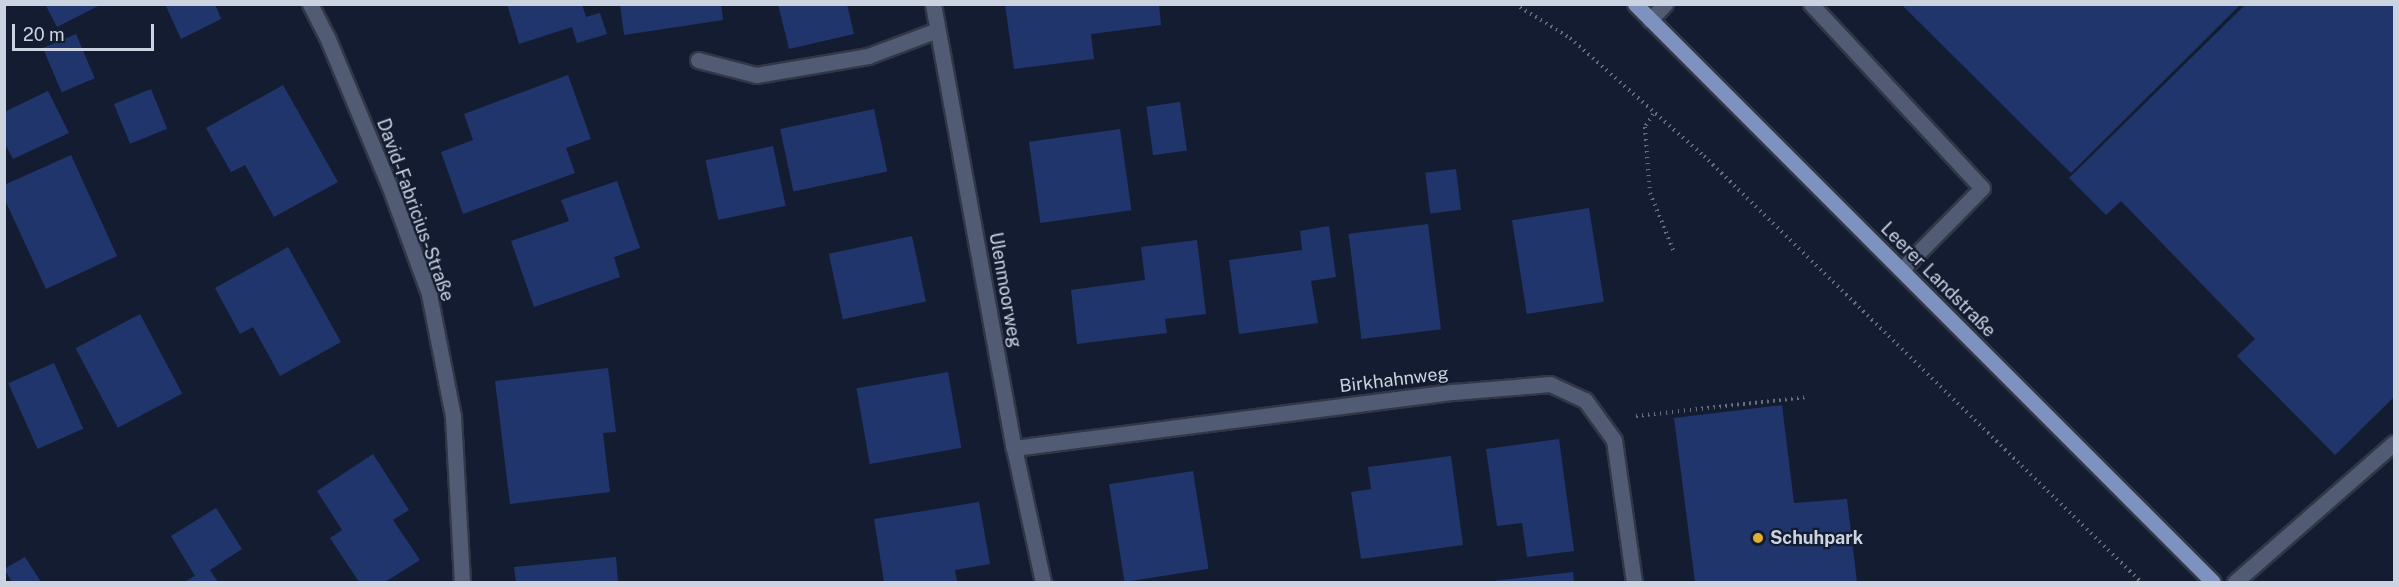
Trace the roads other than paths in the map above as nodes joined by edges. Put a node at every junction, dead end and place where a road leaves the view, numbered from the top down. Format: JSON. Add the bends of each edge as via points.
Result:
{"nodes":[{"id":1,"x":310,"y":4,"type":"edge"},
{"id":2,"x":933,"y":4,"type":"edge"},
{"id":3,"x":1635,"y":4,"type":"edge"},
{"id":4,"x":1665,"y":4,"type":"edge"},
{"id":5,"x":1811,"y":4,"type":"edge"},
{"id":6,"x":1650,"y":20,"type":"junction"},
{"id":7,"x":937,"y":30,"type":"junction"},
{"id":8,"x":698,"y":60,"type":"dead end"},
{"id":9,"x":1901,"y":270,"type":"junction"},
{"id":10,"x":2394,"y":443,"type":"edge"},
{"id":11,"x":1014,"y":448,"type":"junction"},
{"id":12,"x":462,"y":582,"type":"edge"},
{"id":13,"x":1043,"y":582,"type":"edge"},
{"id":14,"x":1634,"y":582,"type":"edge"},
{"id":15,"x":2213,"y":582,"type":"edge"},
{"id":16,"x":2235,"y":582,"type":"edge"}],
"edges":[{"from":1,"to":12,"type":"street","name":"David-Fabricius-Straße","via":[[389,185],[429,294],[453,416]]},
{"from":2,"to":7,"type":"street","name":"Ulenmoorweg"},
{"from":3,"to":6,"type":"main road","name":"Leerer Landstraße"},
{"from":4,"to":6,"type":"street"},
{"from":5,"to":9,"type":"street","via":[[1982,188]]},
{"from":6,"to":9,"type":"main road","name":"Leerer Landstraße"},
{"from":7,"to":8,"type":"street","via":[[868,56],[756,75]]},
{"from":7,"to":11,"type":"street","name":"Ulenmoorweg"},
{"from":9,"to":15,"type":"main road","name":"Leerer Landstraße"},
{"from":10,"to":16,"type":"street"},
{"from":11,"to":13,"type":"street","name":"Ulenmoorweg"},
{"from":11,"to":14,"type":"street","name":"Birkhahnweg","via":[[1453,392],[1550,384],[1586,400],[1614,440]]}]}
